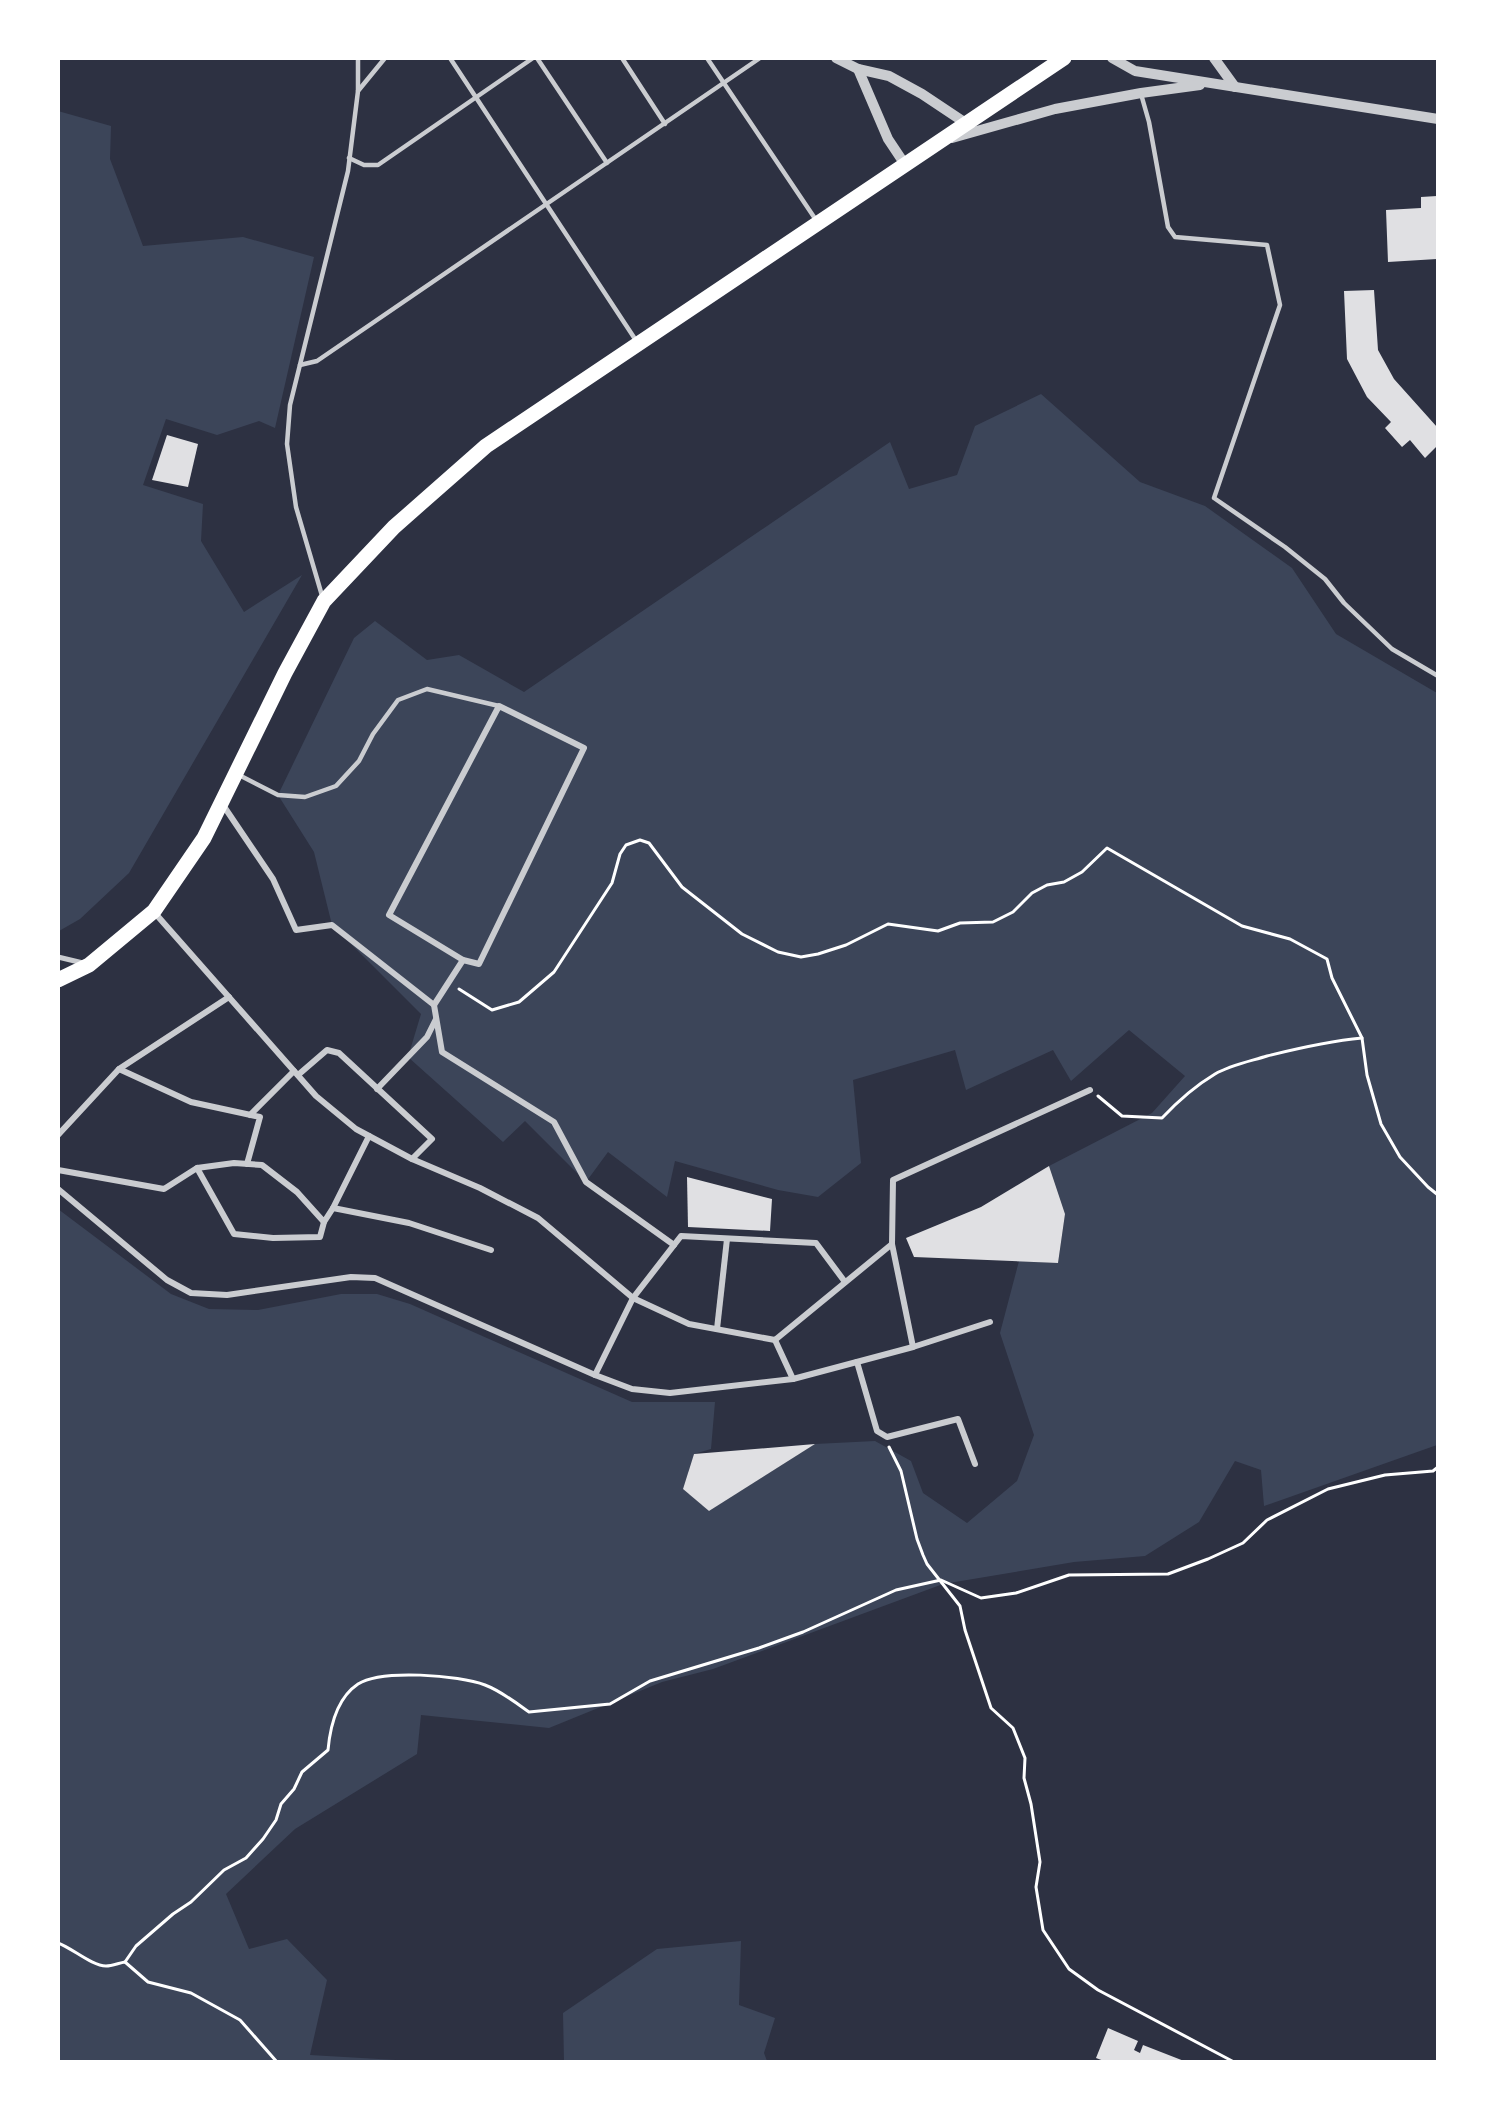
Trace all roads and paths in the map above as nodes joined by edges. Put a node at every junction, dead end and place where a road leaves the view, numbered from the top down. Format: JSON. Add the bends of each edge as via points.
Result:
{"nodes":[{"id":1,"x":358,"y":58,"type":"edge"},
{"id":2,"x":385,"y":58,"type":"edge"},
{"id":3,"x":450,"y":58,"type":"edge"},
{"id":4,"x":535,"y":58,"type":"edge"},
{"id":5,"x":622,"y":58,"type":"edge"},
{"id":6,"x":706,"y":58,"type":"edge"},
{"id":7,"x":760,"y":58,"type":"edge"},
{"id":8,"x":836,"y":58,"type":"edge"},
{"id":9,"x":1064,"y":58,"type":"edge"},
{"id":10,"x":1112,"y":58,"type":"edge"},
{"id":11,"x":1214,"y":58,"type":"edge"},
{"id":12,"x":858,"y":69,"type":"junction"},
{"id":13,"x":723,"y":83,"type":"junction"},
{"id":14,"x":1214,"y":83,"type":"junction"},
{"id":15,"x":1235,"y":87,"type":"junction"},
{"id":16,"x":358,"y":92,"type":"junction"},
{"id":17,"x":1140,"y":93,"type":"junction"},
{"id":18,"x":476,"y":98,"type":"junction"},
{"id":19,"x":1437,"y":119,"type":"edge"},
{"id":20,"x":665,"y":124,"type":"junction"},
{"id":21,"x":967,"y":124,"type":"junction"},
{"id":22,"x":943,"y":140,"type":"junction"},
{"id":23,"x":349,"y":158,"type":"junction"},
{"id":24,"x":607,"y":163,"type":"junction"},
{"id":25,"x":906,"y":166,"type":"junction"},
{"id":26,"x":546,"y":204,"type":"junction"},
{"id":27,"x":819,"y":224,"type":"junction"},
{"id":28,"x":638,"y":344,"type":"junction"},
{"id":29,"x":300,"y":365,"type":"junction"},
{"id":30,"x":324,"y":602,"type":"junction"},
{"id":31,"x":1437,"y":676,"type":"edge"},
{"id":32,"x":499,"y":706,"type":"junction"},
{"id":33,"x":236,"y":774,"type":"junction"},
{"id":34,"x":221,"y":803,"type":"junction"},
{"id":35,"x":154,"y":912,"type":"junction"},
{"id":36,"x":58,"y":957,"type":"edge"},
{"id":37,"x":463,"y":960,"type":"junction"},
{"id":38,"x":89,"y":965,"type":"junction"},
{"id":39,"x":58,"y":980,"type":"edge"},
{"id":40,"x":450,"y":981,"type":"junction"},
{"id":41,"x":230,"y":997,"type":"junction"},
{"id":42,"x":434,"y":1005,"type":"junction"},
{"id":43,"x":436,"y":1019,"type":"junction"},
{"id":44,"x":1362,"y":1038,"type":"junction"},
{"id":45,"x":119,"y":1070,"type":"junction"},
{"id":46,"x":296,"y":1073,"type":"junction"},
{"id":47,"x":377,"y":1089,"type":"junction"},
{"id":48,"x":1090,"y":1090,"type":"joint"},
{"id":49,"x":250,"y":1115,"type":"junction"},
{"id":50,"x":58,"y":1135,"type":"edge"},
{"id":51,"x":369,"y":1136,"type":"junction"},
{"id":52,"x":412,"y":1159,"type":"junction"},
{"id":53,"x":247,"y":1164,"type":"junction"},
{"id":54,"x":197,"y":1168,"type":"junction"},
{"id":55,"x":58,"y":1170,"type":"edge"},
{"id":56,"x":58,"y":1189,"type":"edge"},
{"id":57,"x":1437,"y":1195,"type":"edge"},
{"id":58,"x":333,"y":1208,"type":"junction"},
{"id":59,"x":324,"y":1222,"type":"junction"},
{"id":60,"x":727,"y":1239,"type":"junction"},
{"id":61,"x":892,"y":1244,"type":"junction"},
{"id":62,"x":674,"y":1245,"type":"junction"},
{"id":63,"x":491,"y":1250,"type":"dead end"},
{"id":64,"x":845,"y":1282,"type":"junction"},
{"id":65,"x":633,"y":1298,"type":"junction"},
{"id":66,"x":990,"y":1322,"type":"dead end"},
{"id":67,"x":717,"y":1329,"type":"junction"},
{"id":68,"x":775,"y":1340,"type":"junction"},
{"id":69,"x":913,"y":1347,"type":"junction"},
{"id":70,"x":856,"y":1362,"type":"junction"},
{"id":71,"x":595,"y":1375,"type":"junction"},
{"id":72,"x":793,"y":1379,"type":"junction"},
{"id":73,"x":883,"y":1435,"type":"junction"},
{"id":74,"x":975,"y":1464,"type":"dead end"},
{"id":75,"x":1437,"y":1467,"type":"edge"},
{"id":76,"x":941,"y":1580,"type":"junction"},
{"id":77,"x":58,"y":1943,"type":"edge"},
{"id":78,"x":125,"y":1962,"type":"junction"},
{"id":79,"x":277,"y":2061,"type":"edge"},
{"id":80,"x":1234,"y":2061,"type":"edge"}],
"edges":[{"from":1,"to":16,"type":"lane"},
{"from":2,"to":16,"type":"lane"},
{"from":3,"to":18,"type":"lane"},
{"from":4,"to":18,"type":"lane"},
{"from":4,"to":24,"type":"lane"},
{"from":5,"to":20,"type":"lane"},
{"from":6,"to":13,"type":"lane"},
{"from":7,"to":13,"type":"lane"},
{"from":8,"to":12,"type":"street"},
{"from":9,"to":21,"type":"main road"},
{"from":10,"to":14,"type":"street","via":[[1135,71]]},
{"from":11,"to":15,"type":"street"},
{"from":12,"to":21,"type":"street","via":[[889,76]]},
{"from":12,"to":25,"type":"street","via":[[888,139]]},
{"from":13,"to":20,"type":"lane"},
{"from":13,"to":27,"type":"lane"},
{"from":14,"to":15,"type":"street"},
{"from":14,"to":17,"type":"street"},
{"from":15,"to":19,"type":"street"},
{"from":16,"to":23,"type":"lane"},
{"from":17,"to":22,"type":"street","via":[[1055,109]]},
{"from":17,"to":31,"type":"lane","via":[[1168,227],[1175,237],[1267,245],[1280,305],[1214,498],[1324,579],[1392,650]]},
{"from":18,"to":23,"type":"lane","via":[[378,165],[364,165]]},
{"from":18,"to":26,"type":"lane"},
{"from":20,"to":24,"type":"lane"},
{"from":21,"to":22,"type":"main road"},
{"from":22,"to":25,"type":"main road"},
{"from":23,"to":29,"type":"lane"},
{"from":24,"to":26,"type":"lane"},
{"from":25,"to":27,"type":"main road"},
{"from":26,"to":28,"type":"lane"},
{"from":26,"to":29,"type":"lane","via":[[317,361]]},
{"from":27,"to":28,"type":"main road"},
{"from":28,"to":30,"type":"main road","via":[[486,446],[394,527]]},
{"from":29,"to":30,"type":"lane","via":[[290,405],[287,444],[297,507]]},
{"from":30,"to":33,"type":"main road"},
{"from":32,"to":33,"type":"lane","via":[[427,690],[398,700],[359,761],[336,786],[305,797],[278,795]]},
{"from":32,"to":37,"type":"street","via":[[389,915]]},
{"from":32,"to":37,"type":"street","via":[[584,748],[479,964]]},
{"from":33,"to":34,"type":"main road"},
{"from":34,"to":35,"type":"main road","via":[[204,838]]},
{"from":34,"to":42,"type":"street","via":[[273,879],[296,930],[332,925]]},
{"from":35,"to":38,"type":"main road"},
{"from":35,"to":41,"type":"street"},
{"from":36,"to":38,"type":"street"},
{"from":37,"to":40,"type":"street"},
{"from":38,"to":39,"type":"main road"},
{"from":40,"to":42,"type":"street"},
{"from":40,"to":44,"type":"path","via":[[492,1010],[519,1002],[554,972],[612,883],[620,854],[626,845],[640,840],[649,843],[681,887],[742,934],[778,952],[801,957],[846,945],[888,924],[938,931],[960,923],[993,922],[1013,912],[1032,893],[1082,872],[1107,848],[1242,927],[1290,939],[1327,959],[1332,978]]},
{"from":41,"to":45,"type":"street"},
{"from":41,"to":46,"type":"street"},
{"from":42,"to":43,"type":"street"},
{"from":43,"to":47,"type":"street","via":[[427,1037]]},
{"from":43,"to":62,"type":"street","via":[[442,1052],[554,1122],[586,1182]]},
{"from":44,"to":48,"type":"path","via":[[1302,1047],[1217,1073],[1180,1099],[1162,1118],[1122,1116]]},
{"from":44,"to":57,"type":"path","via":[[1367,1075],[1381,1125],[1400,1157]]},
{"from":45,"to":49,"type":"street","via":[[190,1102]]},
{"from":45,"to":50,"type":"street"},
{"from":46,"to":47,"type":"street","via":[[327,1050],[339,1053]]},
{"from":46,"to":49,"type":"street"},
{"from":46,"to":51,"type":"street","via":[[316,1096]]},
{"from":47,"to":52,"type":"street","via":[[432,1139]]},
{"from":48,"to":61,"type":"street","via":[[893,1180]]},
{"from":49,"to":53,"type":"street","via":[[260,1117]]},
{"from":51,"to":52,"type":"street"},
{"from":51,"to":58,"type":"street"},
{"from":52,"to":65,"type":"street","via":[[538,1218]]},
{"from":53,"to":54,"type":"street"},
{"from":53,"to":59,"type":"street","via":[[262,1165],[297,1192]]},
{"from":54,"to":55,"type":"street","via":[[164,1189]]},
{"from":54,"to":59,"type":"street","via":[[234,1234],[320,1237]]},
{"from":56,"to":71,"type":"street","via":[[167,1280],[191,1293],[226,1295],[351,1277],[375,1278]]},
{"from":58,"to":59,"type":"street"},
{"from":58,"to":63,"type":"street","via":[[409,1223]]},
{"from":60,"to":62,"type":"street","via":[[681,1236]]},
{"from":60,"to":64,"type":"street","via":[[816,1243]]},
{"from":60,"to":67,"type":"street"},
{"from":61,"to":64,"type":"street"},
{"from":61,"to":69,"type":"street"},
{"from":62,"to":65,"type":"street"},
{"from":64,"to":68,"type":"street"},
{"from":65,"to":67,"type":"street","via":[[689,1324]]},
{"from":65,"to":71,"type":"street"},
{"from":66,"to":69,"type":"street"},
{"from":67,"to":68,"type":"street"},
{"from":68,"to":72,"type":"street"},
{"from":69,"to":70,"type":"street"},
{"from":70,"to":72,"type":"street"},
{"from":70,"to":73,"type":"street","via":[[877,1431]]},
{"from":71,"to":72,"type":"street","via":[[632,1389],[670,1393]]},
{"from":73,"to":74,"type":"street","via":[[958,1419]]},
{"from":73,"to":76,"type":"path","via":[[901,1471],[923,1556]]},
{"from":75,"to":76,"type":"path","via":[[1433,1471],[1385,1475],[1328,1489],[1267,1520],[1243,1543],[1168,1574],[1070,1575],[1016,1593],[981,1598]]},
{"from":76,"to":78,"type":"path","via":[[896,1590],[803,1632],[650,1681],[610,1704],[529,1712],[501,1692],[456,1678],[371,1677],[356,1685],[336,1712],[328,1750],[302,1772],[264,1839],[246,1858],[224,1870],[136,1946]]},
{"from":76,"to":80,"type":"path","via":[[960,1606],[991,1708],[1013,1728],[1024,1758],[1024,1778],[1040,1863],[1036,1887],[1043,1930],[1069,1969],[1098,1990]]},
{"from":77,"to":78,"type":"path","via":[[104,1966]]},
{"from":78,"to":79,"type":"path","via":[[148,1982],[191,1993],[240,2020]]}]}
